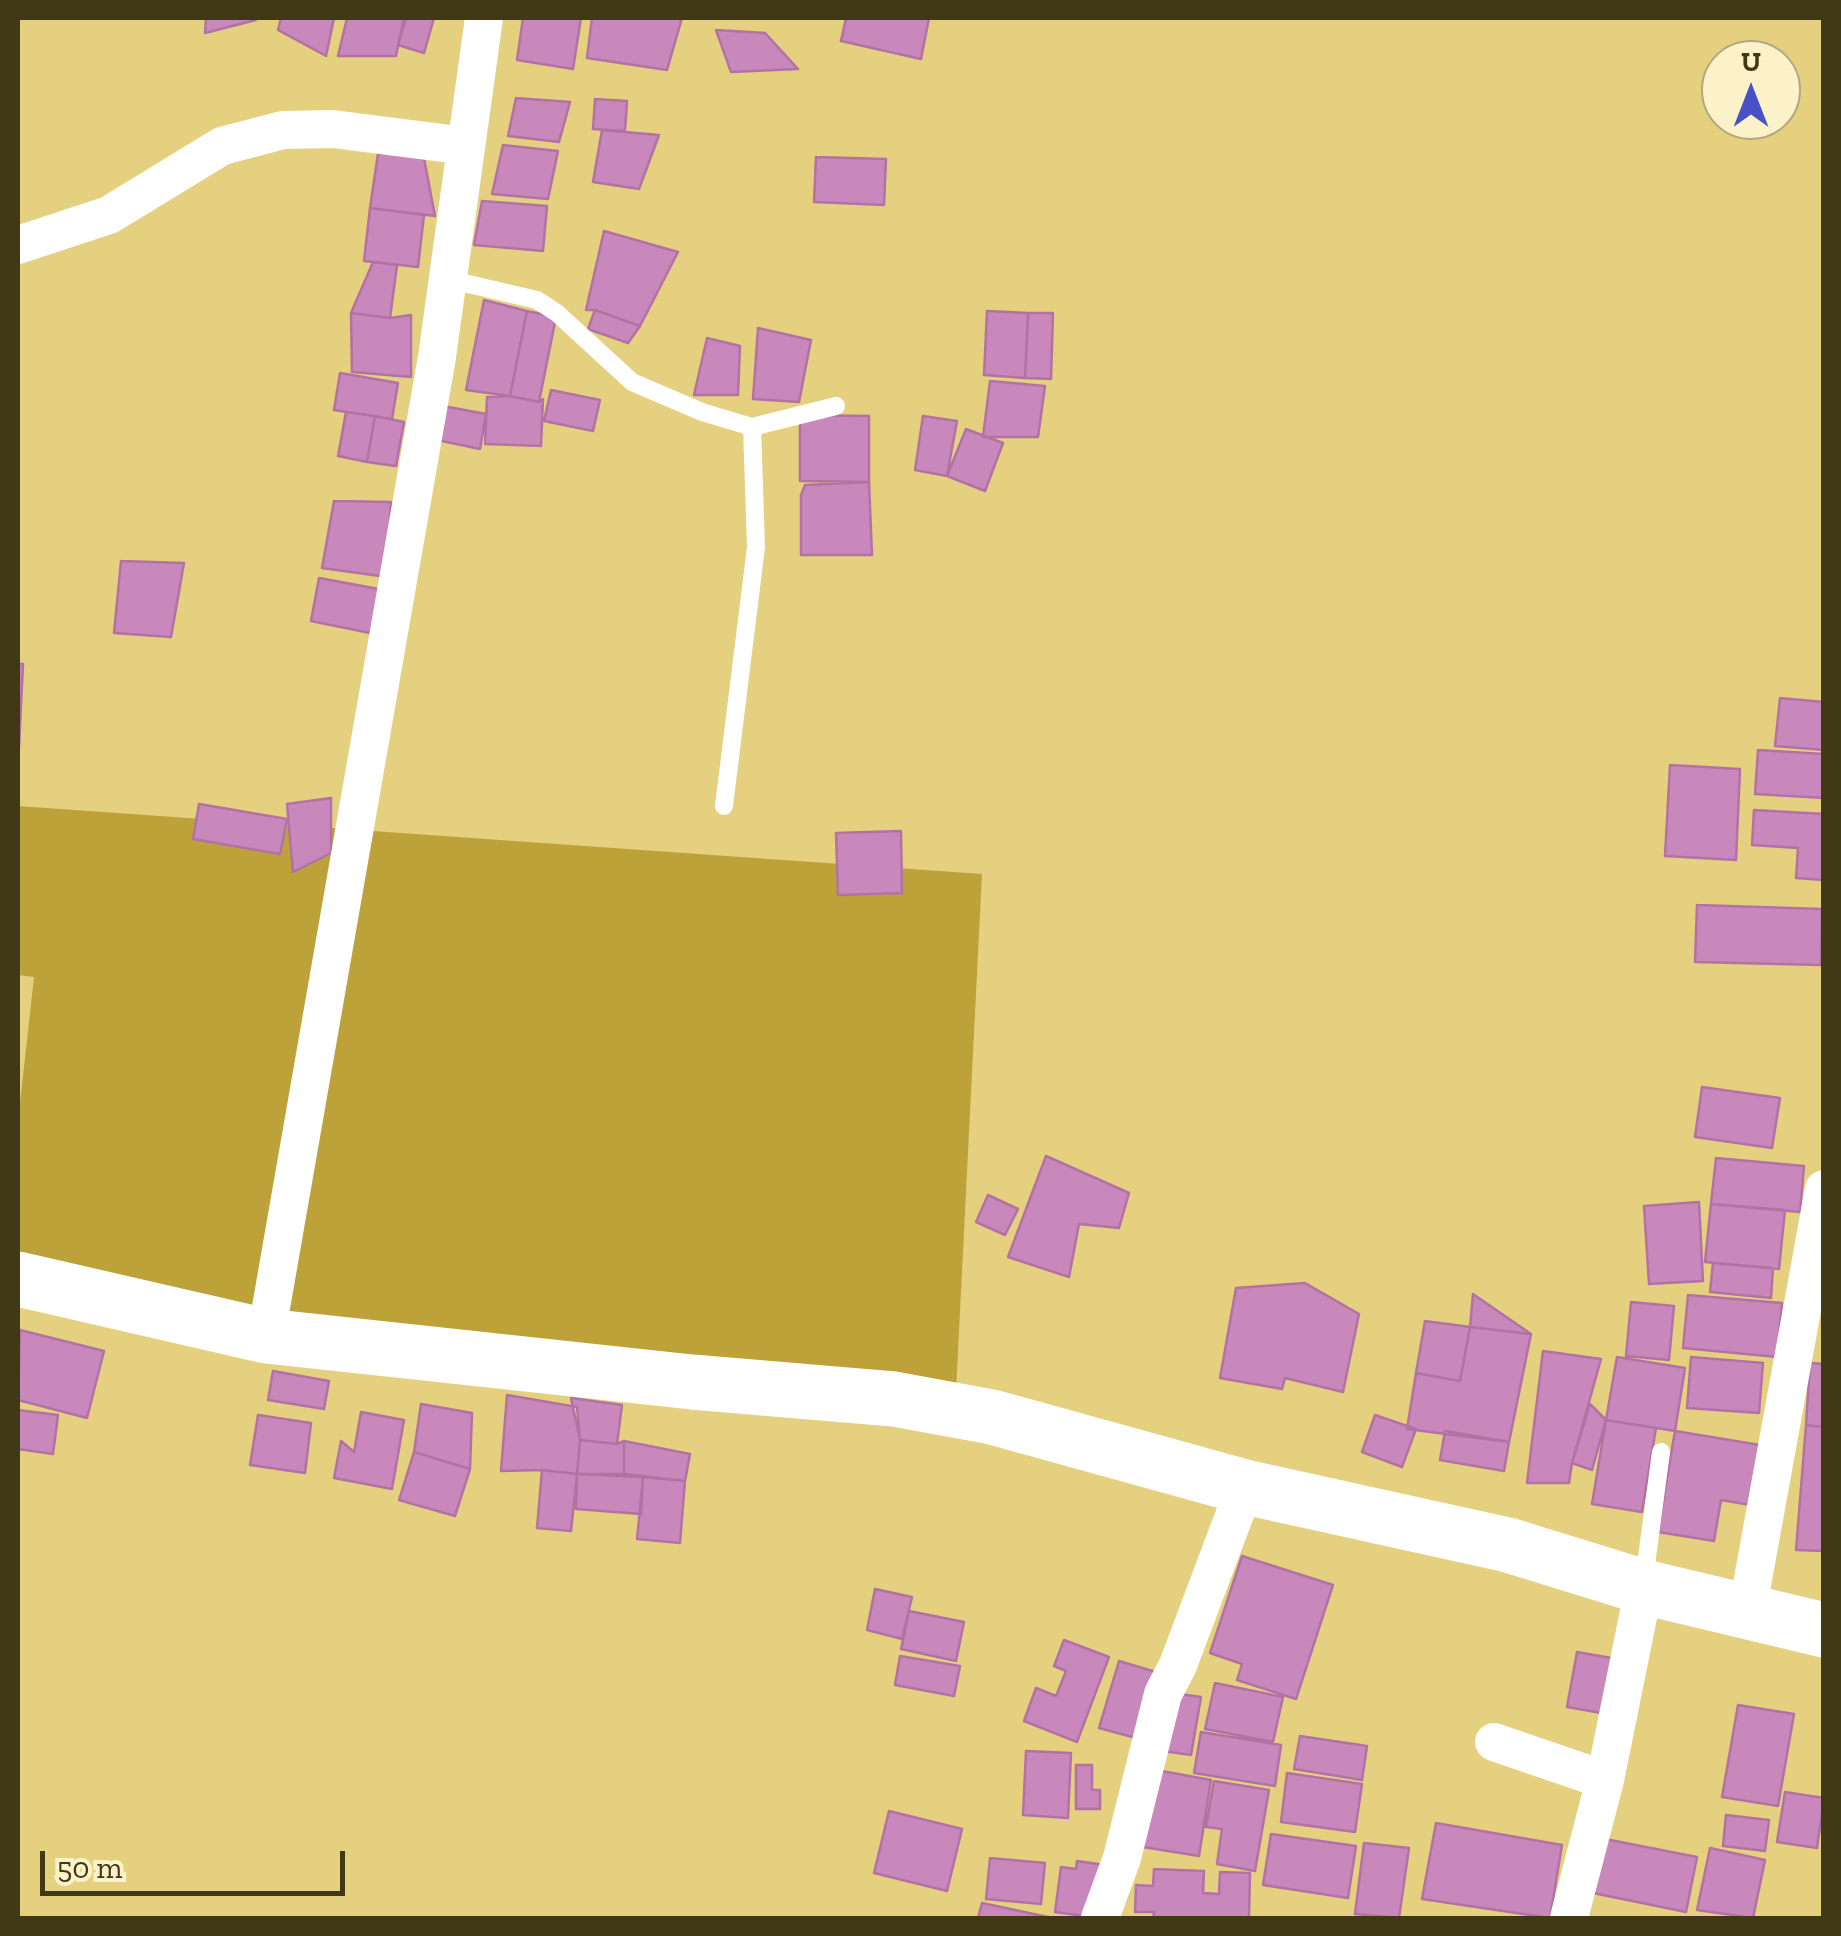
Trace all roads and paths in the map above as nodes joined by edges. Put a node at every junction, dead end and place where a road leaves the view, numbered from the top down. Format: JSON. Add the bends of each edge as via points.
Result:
{"nodes":[{"id":1,"x":484,"y":18,"type":"edge"},
{"id":2,"x":466,"y":146,"type":"junction"},
{"id":3,"x":18,"y":245,"type":"edge"},
{"id":4,"x":448,"y":279,"type":"junction"},
{"id":5,"x":836,"y":406,"type":"dead end"},
{"id":6,"x":752,"y":426,"type":"junction"},
{"id":7,"x":724,"y":806,"type":"dead end"},
{"id":8,"x":1824,"y":1189,"type":"edge"},
{"id":9,"x":18,"y":1279,"type":"edge"},
{"id":10,"x":266,"y":1336,"type":"junction"},
{"id":11,"x":1661,"y":1452,"type":"dead end"},
{"id":12,"x":1245,"y":1488,"type":"junction"},
{"id":13,"x":1644,"y":1587,"type":"junction"},
{"id":14,"x":1746,"y":1612,"type":"junction"},
{"id":15,"x":1824,"y":1630,"type":"edge"},
{"id":16,"x":1494,"y":1742,"type":"dead end"},
{"id":17,"x":1605,"y":1780,"type":"junction"},
{"id":18,"x":1100,"y":1918,"type":"edge"},
{"id":19,"x":1569,"y":1918,"type":"edge"}],
"edges":[{"from":1,"to":2,"type":"street"},
{"from":2,"to":3,"type":"street","via":[[333,129],[283,130],[222,146],[110,215]]},
{"from":2,"to":4,"type":"street"},
{"from":4,"to":6,"type":"lane","via":[[537,300],[632,382]]},
{"from":4,"to":10,"type":"street"},
{"from":5,"to":6,"type":"lane"},
{"from":6,"to":7,"type":"lane","via":[[756,547]]},
{"from":8,"to":14,"type":"street"},
{"from":9,"to":10,"type":"main road"},
{"from":10,"to":12,"type":"main road","via":[[894,1399],[992,1417]]},
{"from":11,"to":13,"type":"lane"},
{"from":12,"to":13,"type":"main road","via":[[1508,1545]]},
{"from":12,"to":18,"type":"street","via":[[1163,1694]]},
{"from":13,"to":14,"type":"main road"},
{"from":13,"to":17,"type":"street"},
{"from":14,"to":15,"type":"main road"},
{"from":16,"to":17,"type":"street"},
{"from":17,"to":19,"type":"street"}]}
